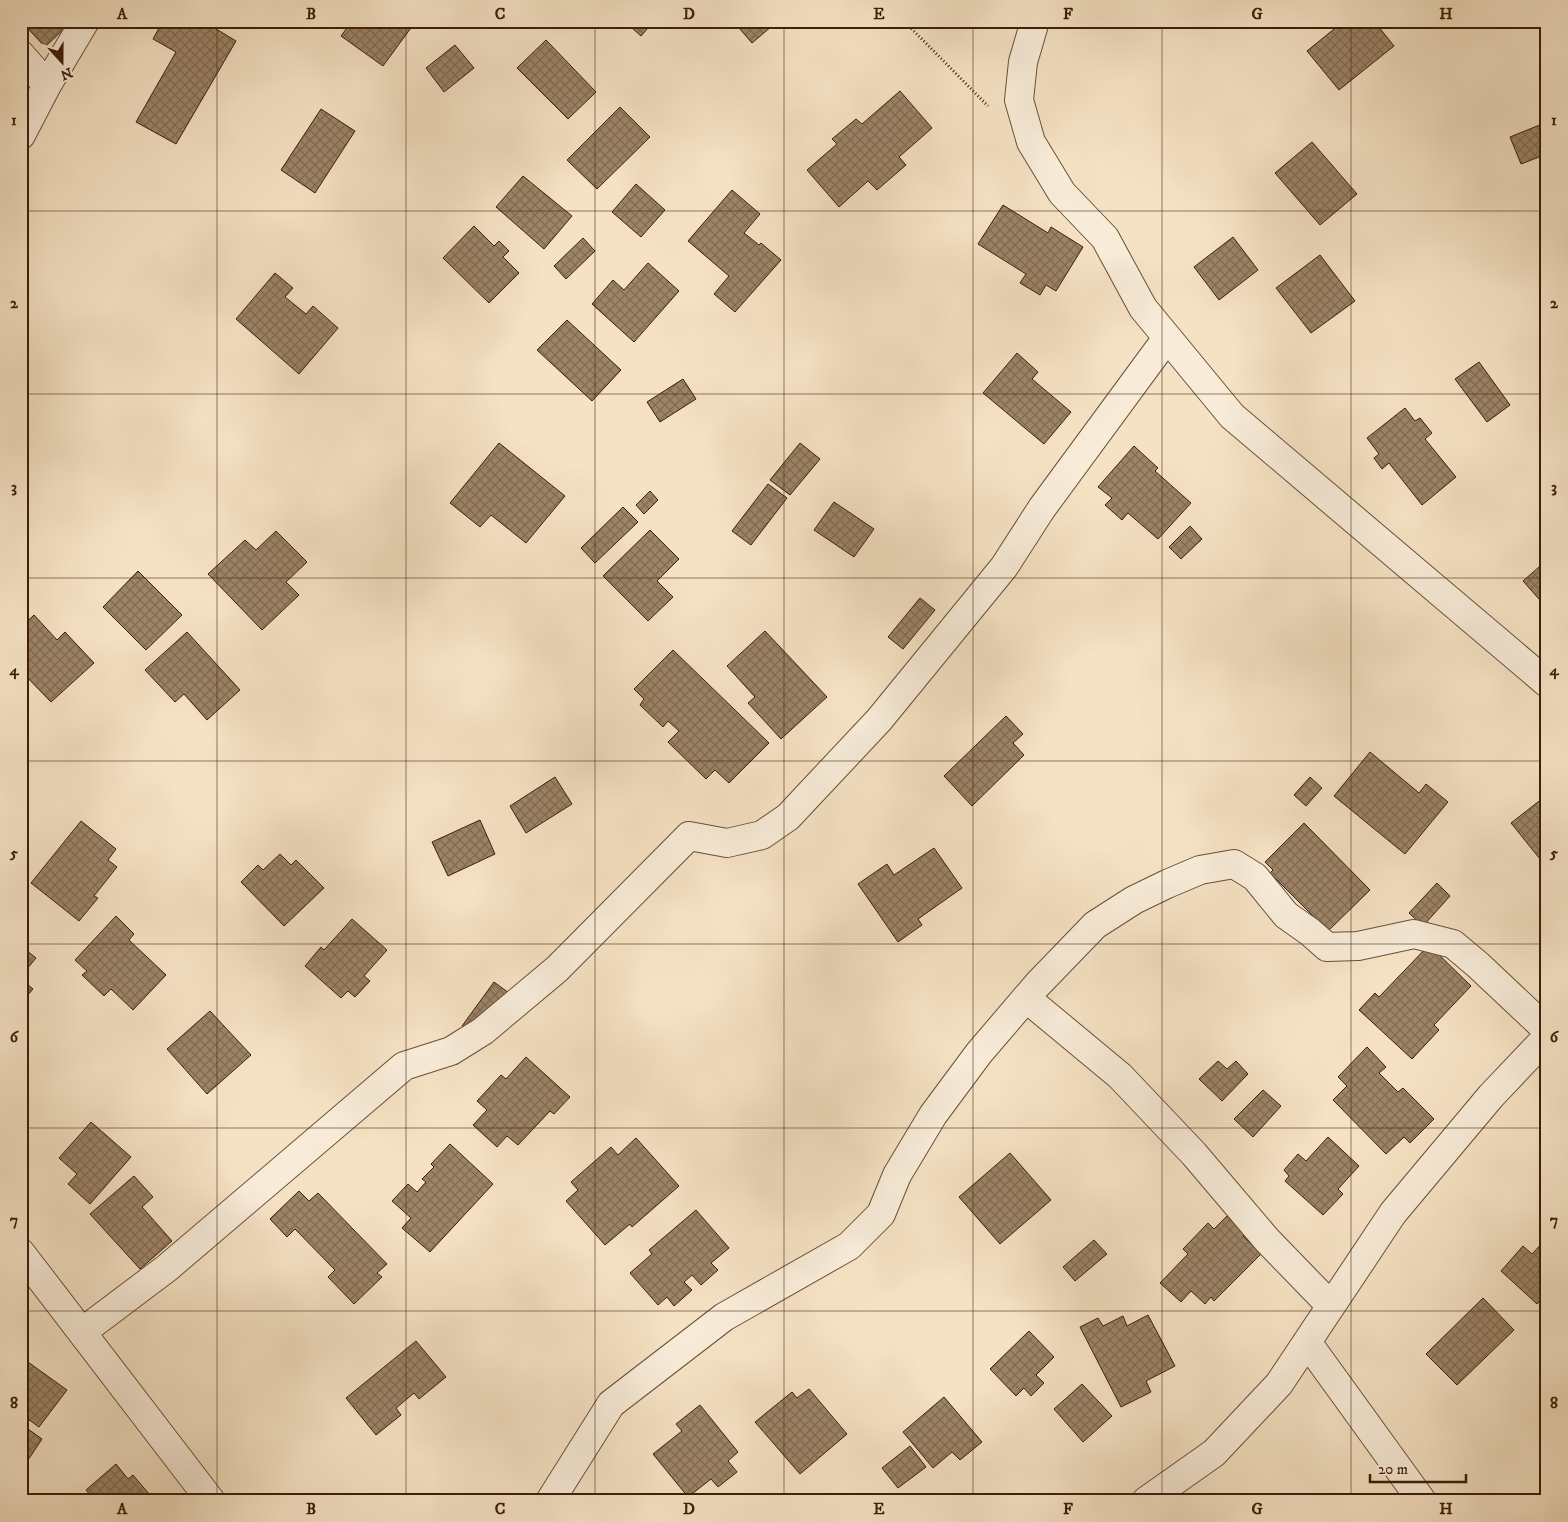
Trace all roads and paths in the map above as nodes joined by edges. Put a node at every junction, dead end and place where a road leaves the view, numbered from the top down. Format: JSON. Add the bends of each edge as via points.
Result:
{"nodes":[{"id":1,"x":85,"y":21,"type":"edge"},
{"id":2,"x":904,"y":21,"type":"edge"},
{"id":3,"x":1035,"y":21,"type":"edge"},
{"id":4,"x":21,"y":55,"type":"edge"},
{"id":5,"x":48,"y":86,"type":"junction"},
{"id":6,"x":988,"y":106,"type":"dead end"},
{"id":7,"x":21,"y":135,"type":"edge"},
{"id":8,"x":1167,"y":338,"type":"junction"},
{"id":9,"x":1547,"y":683,"type":"edge"},
{"id":10,"x":1026,"y":998,"type":"junction"},
{"id":11,"x":1547,"y":1030,"type":"edge"},
{"id":12,"x":1547,"y":1037,"type":"edge"},
{"id":13,"x":21,"y":1253,"type":"edge"},
{"id":14,"x":1331,"y":1306,"type":"junction"},
{"id":15,"x":82,"y":1332,"type":"junction"},
{"id":16,"x":1307,"y":1342,"type":"junction"},
{"id":17,"x":211,"y":1501,"type":"edge"},
{"id":18,"x":550,"y":1501,"type":"edge"},
{"id":19,"x":1146,"y":1501,"type":"edge"},
{"id":20,"x":1422,"y":1501,"type":"edge"}],
"edges":[{"from":1,"to":5,"type":"street"},
{"from":2,"to":6,"type":"path"},
{"from":3,"to":8,"type":"street","via":[[1024,62],[1019,100],[1031,142],[1062,193],[1105,238],[1143,308]]},
{"from":4,"to":5,"type":"street"},
{"from":5,"to":7,"type":"street"},
{"from":8,"to":9,"type":"street","via":[[1232,416]]},
{"from":8,"to":15,"type":"street","via":[[1042,508],[1004,567],[879,720],[788,818],[762,835],[727,843],[689,836],[557,969],[483,1032],[451,1051],[404,1066],[167,1268]]},
{"from":10,"to":11,"type":"street","via":[[1095,925],[1134,900],[1200,870],[1234,864],[1255,878],[1286,915],[1327,947],[1358,946],[1414,934],[1452,944]]},
{"from":10,"to":14,"type":"street","via":[[1120,1076],[1194,1154],[1267,1240]]},
{"from":10,"to":18,"type":"street","via":[[979,1052],[933,1115],[897,1175],[881,1214],[849,1246],[724,1317],[612,1404]]},
{"from":12,"to":14,"type":"street","via":[[1491,1096],[1393,1213]]},
{"from":13,"to":15,"type":"street"},
{"from":14,"to":16,"type":"street"},
{"from":15,"to":17,"type":"street"},
{"from":16,"to":19,"type":"street","via":[[1279,1384],[1214,1453]]},
{"from":16,"to":20,"type":"street"}]}
